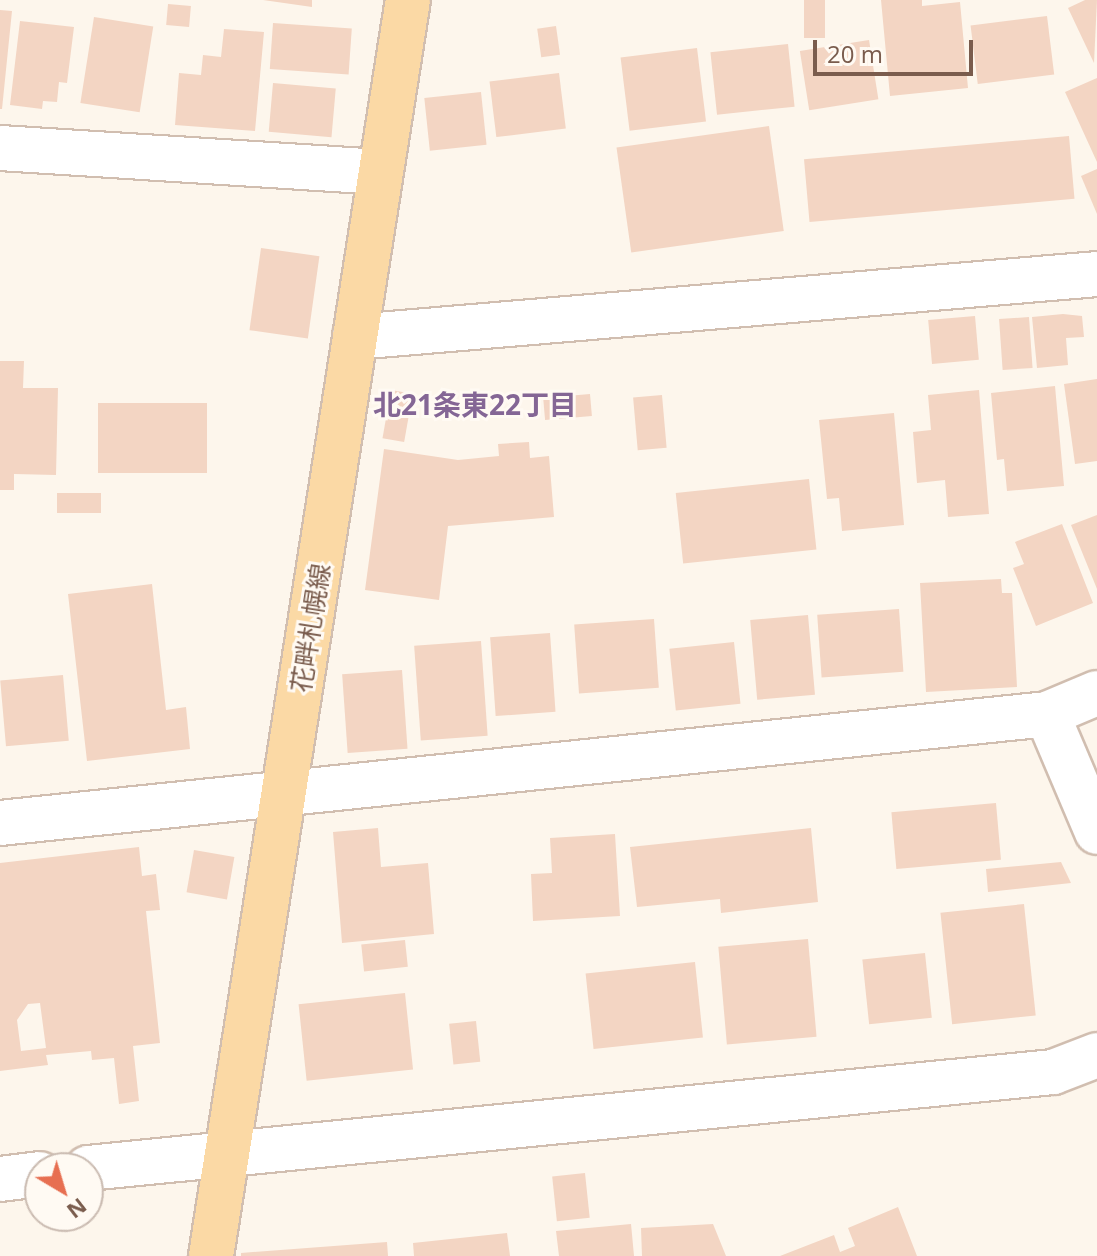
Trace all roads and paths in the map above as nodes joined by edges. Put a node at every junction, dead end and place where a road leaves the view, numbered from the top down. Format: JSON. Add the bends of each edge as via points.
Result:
{"nodes":[{"id":1,"x":408,"y":0,"type":"edge"},
{"id":2,"x":0,"y":148,"type":"edge"},
{"id":3,"x":378,"y":172,"type":"junction"},
{"id":4,"x":1097,"y":274,"type":"edge"},
{"id":5,"x":355,"y":337,"type":"junction"},
{"id":6,"x":1097,"y":693,"type":"edge"},
{"id":7,"x":1047,"y":714,"type":"junction"},
{"id":8,"x":287,"y":790,"type":"junction"},
{"id":9,"x":0,"y":823,"type":"edge"},
{"id":10,"x":1097,"y":832,"type":"edge"},
{"id":11,"x":1097,"y":1055,"type":"edge"},
{"id":12,"x":225,"y":1151,"type":"junction"},
{"id":13,"x":104,"y":1166,"type":"edge"},
{"id":14,"x":24,"y":1176,"type":"edge"},
{"id":15,"x":0,"y":1179,"type":"edge"},
{"id":16,"x":211,"y":1256,"type":"edge"}],
"edges":[{"from":1,"to":3,"type":"main road","name":"花畔札幌線"},
{"from":2,"to":3,"type":"street"},
{"from":3,"to":5,"type":"main road","name":"花畔札幌線"},
{"from":4,"to":5,"type":"street"},
{"from":5,"to":8,"type":"main road","name":"花畔札幌線"},
{"from":6,"to":7,"type":"street"},
{"from":7,"to":8,"type":"street"},
{"from":7,"to":10,"type":"street"},
{"from":8,"to":9,"type":"street"},
{"from":8,"to":12,"type":"main road","name":"花畔札幌線"},
{"from":11,"to":12,"type":"street","via":[[1053,1072]]},
{"from":12,"to":13,"type":"street"},
{"from":12,"to":16,"type":"main road","name":"花畔札幌線"},
{"from":14,"to":15,"type":"street"}]}
